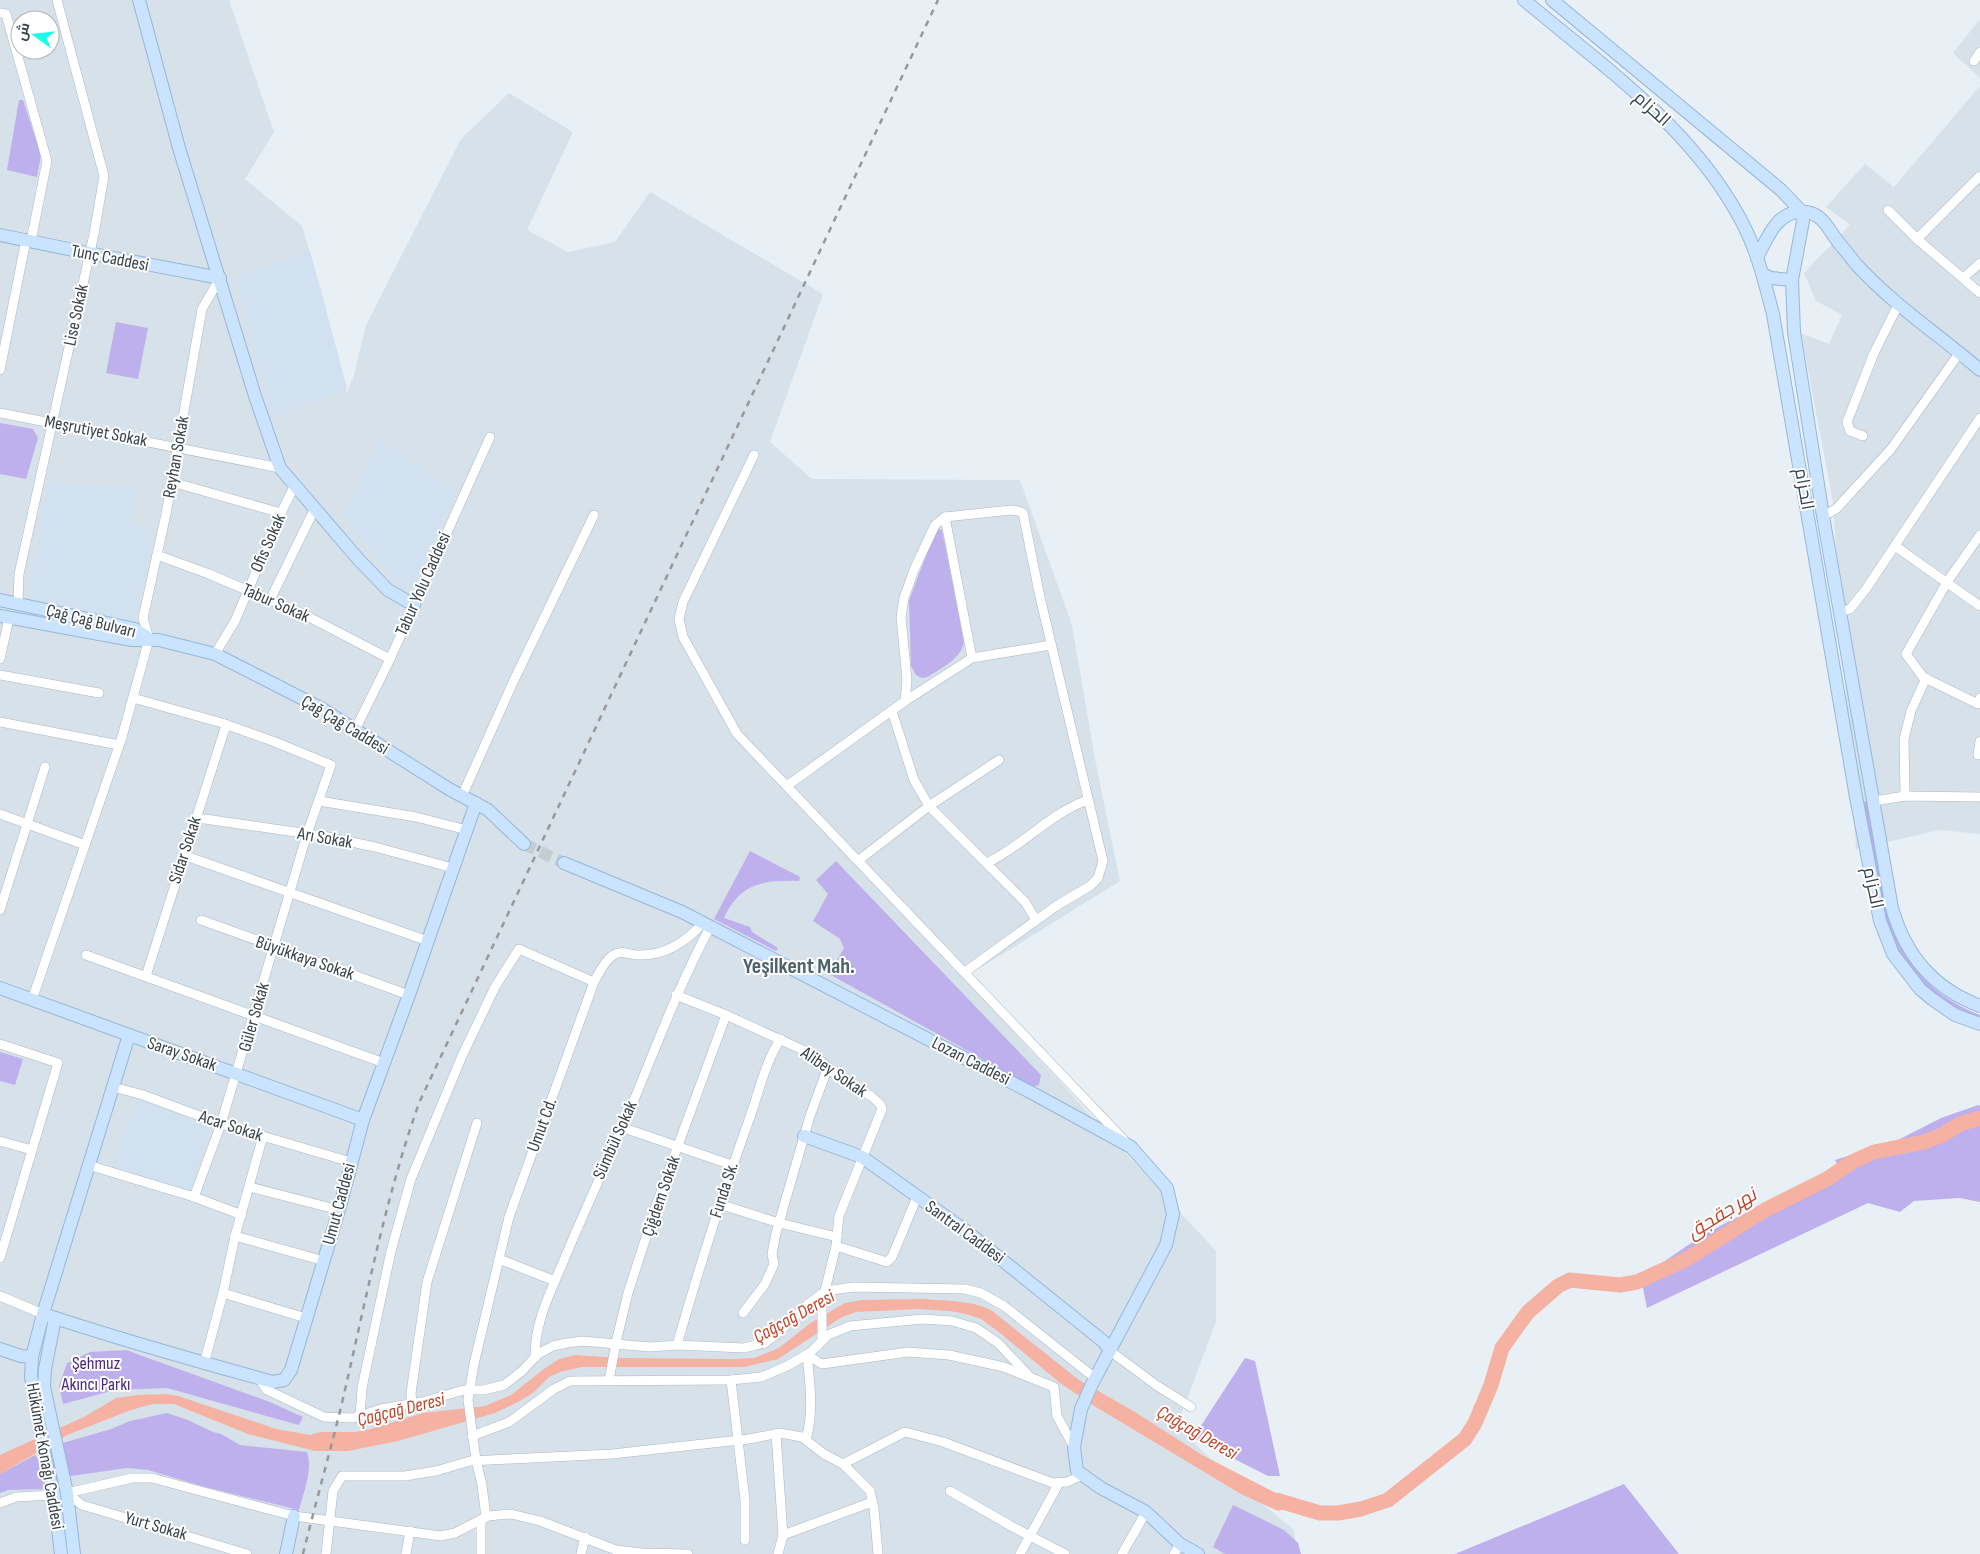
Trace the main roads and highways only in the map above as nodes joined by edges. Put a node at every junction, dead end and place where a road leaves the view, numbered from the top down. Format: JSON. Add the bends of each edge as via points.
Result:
{"nodes":[{"id":1,"x":139,"y":0,"type":"edge"},
{"id":2,"x":1524,"y":0,"type":"edge"},
{"id":3,"x":1552,"y":0,"type":"edge"},
{"id":4,"x":1801,"y":211,"type":"junction"},
{"id":5,"x":0,"y":235,"type":"edge"},
{"id":6,"x":1757,"y":258,"type":"junction"},
{"id":7,"x":1763,"y":274,"type":"junction"},
{"id":8,"x":220,"y":278,"type":"junction"},
{"id":9,"x":1792,"y":280,"type":"junction"},
{"id":10,"x":1980,"y":370,"type":"edge"},
{"id":11,"x":0,"y":600,"type":"edge"},
{"id":12,"x":414,"y":605,"type":"road end"},
{"id":13,"x":5,"y":617,"type":"edge"},
{"id":14,"x":149,"y":638,"type":"junction"},
{"id":15,"x":1856,"y":798,"type":"junction"},
{"id":16,"x":1873,"y":798,"type":"junction"},
{"id":17,"x":476,"y":804,"type":"junction"},
{"id":18,"x":524,"y":844,"type":"tunnel mouth"},
{"id":19,"x":564,"y":863,"type":"tunnel mouth"},
{"id":20,"x":0,"y":988,"type":"edge"},
{"id":21,"x":1980,"y":1006,"type":"edge"},
{"id":22,"x":1980,"y":1024,"type":"edge"},
{"id":23,"x":129,"y":1035,"type":"junction"},
{"id":24,"x":363,"y":1120,"type":"junction"},
{"id":25,"x":804,"y":1136,"type":"road end"},
{"id":26,"x":49,"y":1316,"type":"junction"},
{"id":27,"x":0,"y":1349,"type":"edge"},
{"id":28,"x":1110,"y":1351,"type":"junction"},
{"id":29,"x":32,"y":1357,"type":"junction"},
{"id":30,"x":43,"y":1413,"type":"junction"},
{"id":31,"x":60,"y":1494,"type":"junction"},
{"id":32,"x":294,"y":1516,"type":"road end"},
{"id":33,"x":1177,"y":1549,"type":"edge"},
{"id":34,"x":61,"y":1554,"type":"edge"},
{"id":35,"x":74,"y":1554,"type":"edge"},
{"id":36,"x":286,"y":1554,"type":"edge"},
{"id":37,"x":1198,"y":1554,"type":"edge"}],
"edges":[{"from":1,"to":8,"type":"main road","via":[[179,148]]},
{"from":2,"to":6,"type":"main road","name":"الحزام","via":[[1651,107],[1689,145],[1731,202]]},
{"from":3,"to":4,"type":"main road","name":"الحزام","via":[[1781,190]]},
{"from":4,"to":6,"type":"main road","via":[[1775,224]]},
{"from":4,"to":9,"type":"main road","name":"الحزام","via":[[1803,221]]},
{"from":4,"to":10,"type":"main road","via":[[1822,219],[1858,266],[1898,305]]},
{"from":5,"to":8,"type":"main road","name":"Tunç Caddesi"},
{"from":6,"to":7,"type":"main road","name":"الحزام"},
{"from":7,"to":9,"type":"main road"},
{"from":7,"to":15,"type":"main road","name":"الحزام","via":[[1790,407]]},
{"from":8,"to":12,"type":"main road","via":[[280,468],[388,590]]},
{"from":9,"to":16,"type":"main road","name":"الحزام","via":[[1794,332]]},
{"from":11,"to":14,"type":"main road","name":"Çağ Çağ Bulvarı","via":[[134,629]]},
{"from":13,"to":14,"type":"main road","name":"Çağ Çağ Bulvarı","via":[[132,640]]},
{"from":14,"to":17,"type":"main road","name":"Çağ Çağ Caddesi","via":[[215,654],[319,707]]},
{"from":15,"to":16,"type":"main road"},
{"from":15,"to":22,"type":"main road","name":"الحزام","via":[[1875,901],[1893,954],[1932,1000],[1956,1015]]},
{"from":16,"to":21,"type":"main road","name":"الحزام","via":[[1892,908],[1908,948],[1937,982]]},
{"from":17,"to":18,"type":"main road","name":"Çağ Çağ Caddesi","via":[[488,810]]},
{"from":17,"to":24,"type":"main road","name":"Umut Caddesi"},
{"from":19,"to":28,"type":"main road","name":"Lozan Caddesi","via":[[682,912],[1131,1147],[1167,1188],[1173,1214],[1166,1245]]},
{"from":20,"to":23,"type":"main road","name":"Saray Sokak"},
{"from":23,"to":24,"type":"main road","name":"Saray Sokak"},
{"from":23,"to":26,"type":"main road","via":[[88,1165]]},
{"from":24,"to":26,"type":"main road","name":"Umut Caddesi","via":[[291,1370],[284,1380],[273,1382],[204,1364]]},
{"from":25,"to":28,"type":"main road","name":"Santral Caddesi","via":[[862,1157],[1015,1269],[1104,1342]]},
{"from":26,"to":29,"type":"main road","name":"Hükümet Konağı Caddesi"},
{"from":26,"to":30,"type":"main road"},
{"from":27,"to":29,"type":"main road"},
{"from":28,"to":33,"type":"main road","name":"Lozan Caddesi","via":[[1081,1409],[1074,1447],[1077,1471],[1146,1512]]},
{"from":29,"to":30,"type":"main road","name":"Hükümet Konağı Caddesi","via":[[31,1377]]},
{"from":30,"to":31,"type":"main road","name":"Hükümet Konağı Caddesi","via":[[59,1458]]},
{"from":30,"to":31,"type":"main road","name":"Hükümet Konağı Caddesi","via":[[46,1462]]},
{"from":31,"to":34,"type":"main road","name":"Hükümet Konağı Caddesi"},
{"from":31,"to":35,"type":"main road","name":"Hükümet Konağı Caddesi"},
{"from":32,"to":36,"type":"main road"},
{"from":33,"to":37,"type":"main road"}]}
